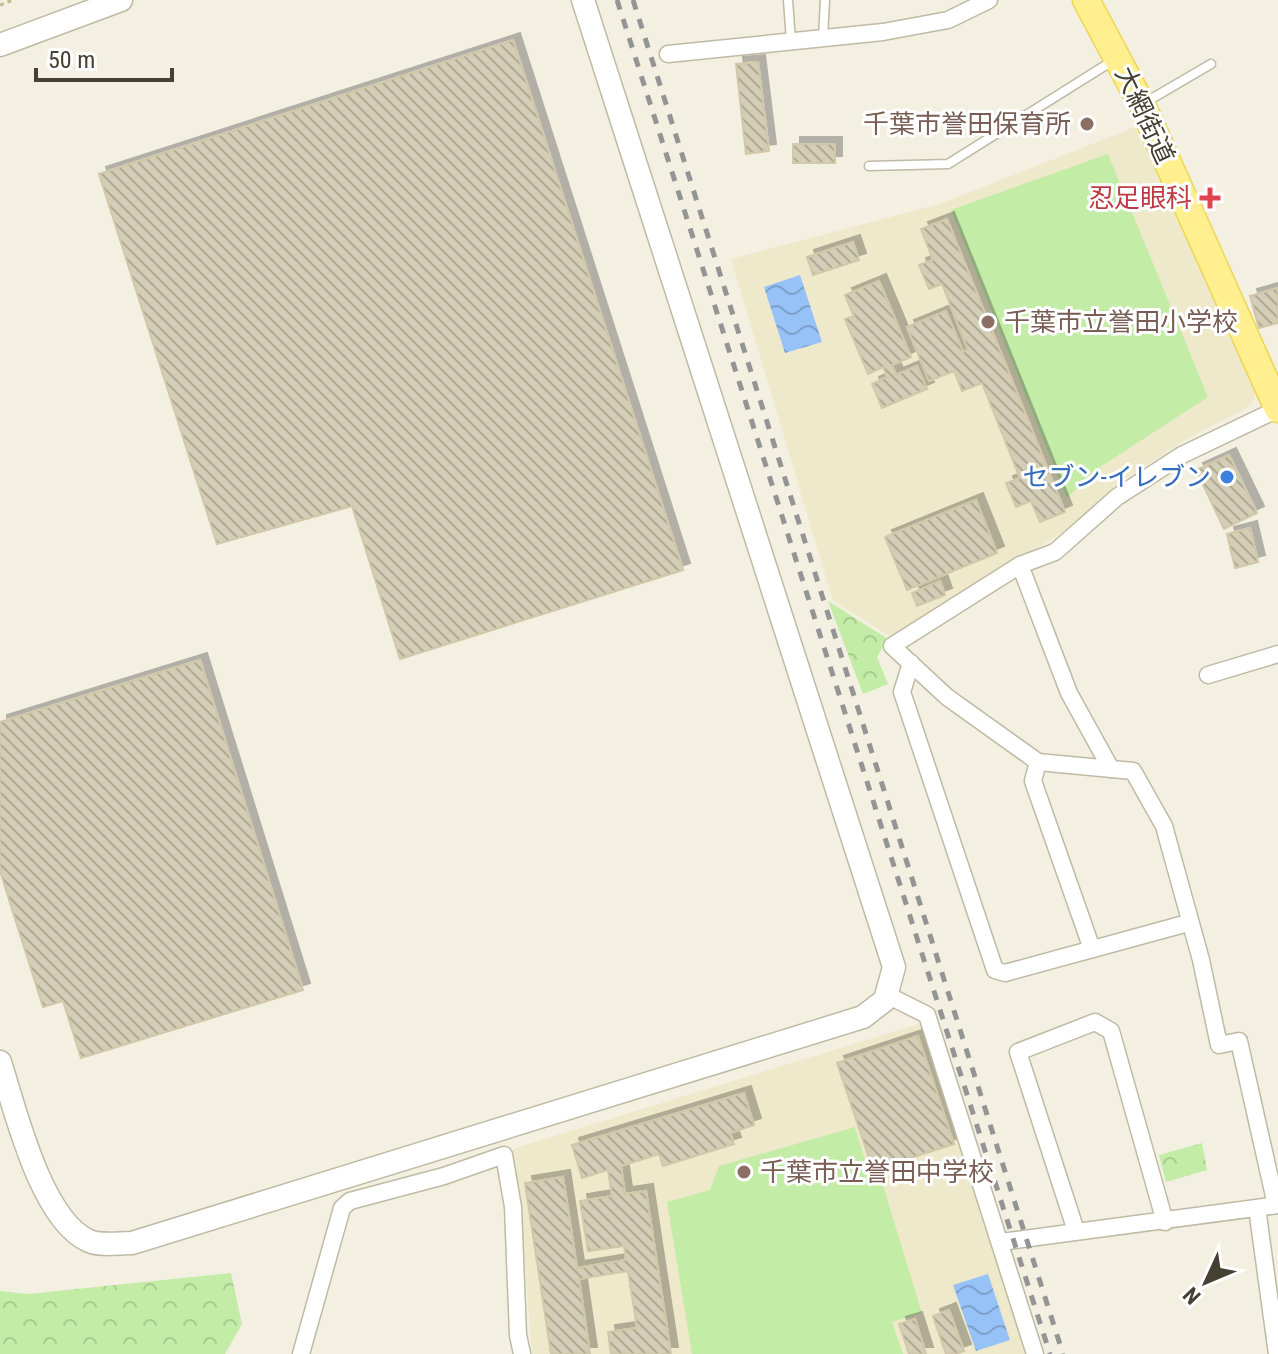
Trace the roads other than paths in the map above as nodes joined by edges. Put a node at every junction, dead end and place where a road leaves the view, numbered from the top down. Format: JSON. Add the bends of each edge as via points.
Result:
{"nodes":[{"id":1,"x":121,"y":0,"type":"edge"},
{"id":2,"x":583,"y":0,"type":"edge"},
{"id":3,"x":788,"y":0,"type":"edge"},
{"id":4,"x":825,"y":0,"type":"edge"},
{"id":5,"x":989,"y":0,"type":"edge"},
{"id":6,"x":1086,"y":0,"type":"edge"},
{"id":7,"x":823,"y":38,"type":"junction"},
{"id":8,"x":791,"y":41,"type":"junction"},
{"id":9,"x":0,"y":45,"type":"edge"},
{"id":10,"x":668,"y":54,"type":"dead end"},
{"id":11,"x":1118,"y":57,"type":"junction"},
{"id":12,"x":1211,"y":64,"type":"dead end"},
{"id":13,"x":1142,"y":105,"type":"junction"},
{"id":14,"x":869,"y":166,"type":"dead end"},
{"id":15,"x":1278,"y":409,"type":"edge"},
{"id":16,"x":1020,"y":565,"type":"junction"},
{"id":17,"x":1278,"y":654,"type":"edge"},
{"id":18,"x":911,"y":663,"type":"junction"},
{"id":19,"x":1208,"y":675,"type":"dead end"},
{"id":20,"x":1038,"y":762,"type":"junction"},
{"id":21,"x":1111,"y":769,"type":"junction"},
{"id":22,"x":1188,"y":923,"type":"junction"},
{"id":23,"x":1092,"y":949,"type":"junction"},
{"id":24,"x":887,"y":995,"type":"junction"},
{"id":25,"x":0,"y":1062,"type":"edge"},
{"id":26,"x":1277,"y":1205,"type":"edge"},
{"id":27,"x":1257,"y":1208,"type":"junction"},
{"id":28,"x":1165,"y":1222,"type":"junction"},
{"id":29,"x":1076,"y":1231,"type":"junction"},
{"id":30,"x":1001,"y":1242,"type":"junction"},
{"id":31,"x":301,"y":1354,"type":"edge"},
{"id":32,"x":522,"y":1354,"type":"edge"},
{"id":33,"x":1035,"y":1354,"type":"edge"},
{"id":34,"x":1277,"y":1354,"type":"edge"}],
"edges":[{"from":1,"to":9,"type":"street"},
{"from":2,"to":24,"type":"street","via":[[894,967]]},
{"from":3,"to":8,"type":"lane"},
{"from":4,"to":7,"type":"lane"},
{"from":5,"to":7,"type":"street","via":[[948,20]]},
{"from":6,"to":11,"type":"main road","name":"大網街道"},
{"from":7,"to":8,"type":"street"},
{"from":8,"to":10,"type":"street"},
{"from":11,"to":13,"type":"main road","name":"大網街道"},
{"from":11,"to":14,"type":"lane","via":[[948,164]]},
{"from":12,"to":13,"type":"lane"},
{"from":13,"to":15,"type":"main road","name":"大網街道"},
{"from":15,"to":16,"type":"street","via":[[1182,455],[1117,497],[1055,552]]},
{"from":16,"to":18,"type":"street","via":[[892,646]]},
{"from":16,"to":21,"type":"street","via":[[1069,693]]},
{"from":17,"to":19,"type":"street"},
{"from":18,"to":20,"type":"street","via":[[947,697]]},
{"from":18,"to":23,"type":"street","via":[[902,692],[995,970],[1005,973]]},
{"from":20,"to":21,"type":"street"},
{"from":20,"to":23,"type":"street","via":[[1033,781]]},
{"from":21,"to":22,"type":"street","via":[[1133,771],[1164,826]]},
{"from":22,"to":23,"type":"street"},
{"from":22,"to":26,"type":"street","via":[[1219,1045],[1239,1041]]},
{"from":24,"to":25,"type":"street","via":[[863,1017],[132,1243],[91,1242],[69,1228],[37,1176]]},
{"from":24,"to":30,"type":"street","via":[[927,1015]]},
{"from":26,"to":27,"type":"street"},
{"from":27,"to":28,"type":"street"},
{"from":27,"to":34,"type":"street"},
{"from":28,"to":29,"type":"street"},
{"from":28,"to":29,"type":"street","via":[[1111,1031],[1095,1022],[1018,1052]]},
{"from":29,"to":30,"type":"street"},
{"from":30,"to":33,"type":"street"},
{"from":31,"to":32,"type":"street","via":[[342,1208],[350,1201],[504,1155],[513,1207]]}]}
